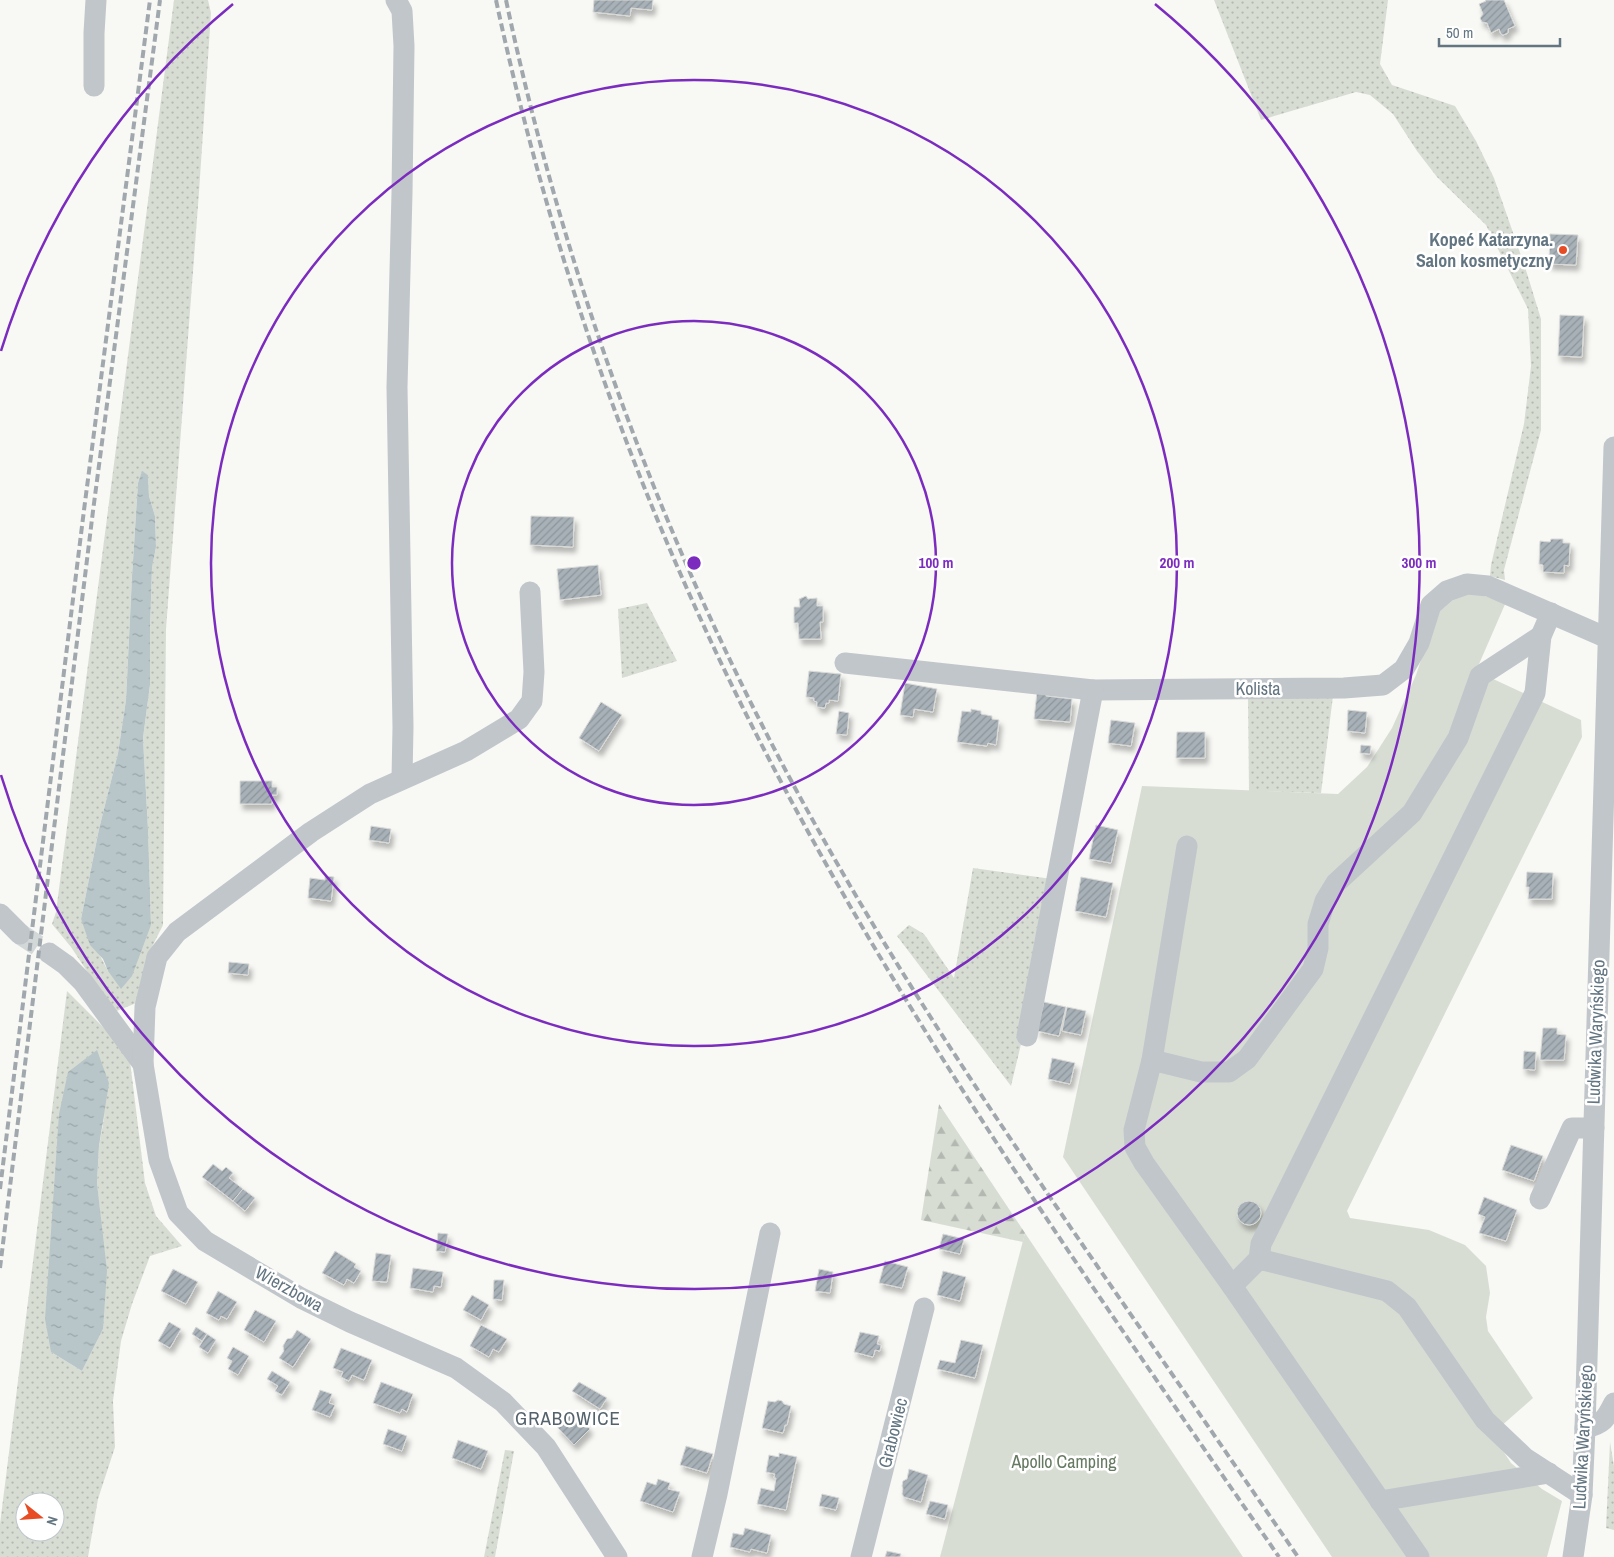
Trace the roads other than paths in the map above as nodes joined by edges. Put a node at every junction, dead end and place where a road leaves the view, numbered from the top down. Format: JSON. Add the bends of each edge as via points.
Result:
{"nodes":[{"id":1,"x":96,"y":0,"type":"edge"},
{"id":2,"x":396,"y":0,"type":"edge"},
{"id":3,"x":94,"y":86,"type":"dead end"},
{"id":4,"x":1614,"y":447,"type":"edge"},
{"id":5,"x":530,"y":592,"type":"dead end"},
{"id":6,"x":1551,"y":613,"type":"junction"},
{"id":7,"x":1542,"y":636,"type":"junction"},
{"id":8,"x":1611,"y":639,"type":"edge"},
{"id":9,"x":845,"y":663,"type":"dead end"},
{"id":10,"x":1093,"y":690,"type":"junction"},
{"id":11,"x":402,"y":779,"type":"junction"},
{"id":12,"x":1187,"y":846,"type":"dead end"},
{"id":13,"x":0,"y":915,"type":"edge"},
{"id":14,"x":20,"y":934,"type":"tunnel mouth"},
{"id":15,"x":49,"y":953,"type":"tunnel mouth"},
{"id":16,"x":145,"y":1007,"type":"junction"},
{"id":17,"x":112,"y":1022,"type":"junction"},
{"id":18,"x":1027,"y":1036,"type":"dead end"},
{"id":19,"x":1152,"y":1060,"type":"junction"},
{"id":20,"x":142,"y":1064,"type":"junction"},
{"id":21,"x":1594,"y":1128,"type":"junction"},
{"id":22,"x":1540,"y":1199,"type":"dead end"},
{"id":23,"x":770,"y":1233,"type":"dead end"},
{"id":24,"x":1260,"y":1259,"type":"junction"},
{"id":25,"x":1232,"y":1286,"type":"junction"},
{"id":26,"x":924,"y":1308,"type":"dead end"},
{"id":27,"x":1614,"y":1403,"type":"edge"},
{"id":28,"x":1585,"y":1428,"type":"junction"},
{"id":29,"x":1548,"y":1473,"type":"junction"},
{"id":30,"x":1582,"y":1495,"type":"junction"},
{"id":31,"x":1380,"y":1501,"type":"junction"},
{"id":32,"x":617,"y":1557,"type":"edge"},
{"id":33,"x":702,"y":1557,"type":"edge"},
{"id":34,"x":861,"y":1557,"type":"edge"},
{"id":35,"x":1418,"y":1557,"type":"edge"},
{"id":36,"x":1573,"y":1557,"type":"edge"}],
"edges":[{"from":1,"to":3,"type":"street"},
{"from":2,"to":11,"type":"street","via":[[402,10],[404,46],[397,387]]},
{"from":4,"to":8,"type":"street","name":"Ludwika Waryńskiego"},
{"from":5,"to":11,"type":"street","via":[[534,672],[532,701],[518,720],[466,751]]},
{"from":6,"to":7,"type":"street"},
{"from":6,"to":8,"type":"street","name":"Kolista"},
{"from":6,"to":10,"type":"street","name":"Kolista","via":[[1488,586],[1467,584],[1447,591],[1431,605],[1419,643],[1404,669],[1383,685]]},
{"from":7,"to":19,"type":"street","via":[[1480,676],[1458,738],[1412,812],[1336,883],[1325,901],[1318,924],[1318,948],[1313,969],[1247,1059],[1229,1072],[1201,1072]]},
{"from":7,"to":24,"type":"street","via":[[1535,693],[1262,1244]]},
{"from":8,"to":21,"type":"street","name":"Ludwika Waryńskiego"},
{"from":9,"to":10,"type":"street","name":"Kolista"},
{"from":10,"to":18,"type":"street"},
{"from":11,"to":16,"type":"street","via":[[370,794],[311,832],[177,932],[157,957]]},
{"from":12,"to":19,"type":"street"},
{"from":13,"to":14,"type":"street"},
{"from":15,"to":17,"type":"street","name":"Wierzbowa","via":[[83,982]]},
{"from":16,"to":17,"type":"street"},
{"from":16,"to":20,"type":"street"},
{"from":17,"to":20,"type":"street","name":"Wierzbowa"},
{"from":19,"to":25,"type":"street","via":[[1134,1130],[1135,1147]]},
{"from":20,"to":32,"type":"street","name":"Wierzbowa","via":[[159,1160],[178,1213],[205,1241],[301,1298],[456,1368],[503,1402],[546,1447]]},
{"from":21,"to":22,"type":"street","via":[[1572,1128]]},
{"from":21,"to":28,"type":"street","name":"Ludwika Waryńskiego"},
{"from":23,"to":33,"type":"street"},
{"from":24,"to":25,"type":"street"},
{"from":24,"to":29,"type":"street","via":[[1387,1291],[1407,1307],[1485,1420],[1525,1458]]},
{"from":25,"to":31,"type":"street"},
{"from":26,"to":34,"type":"street","name":"Grabowiec"},
{"from":27,"to":28,"type":"street","via":[[1598,1425]]},
{"from":28,"to":30,"type":"street","name":"Ludwika Waryńskiego"},
{"from":29,"to":30,"type":"street"},
{"from":29,"to":31,"type":"street"},
{"from":30,"to":36,"type":"street","name":"Ludwika Waryńskiego"},
{"from":31,"to":35,"type":"street"}]}
